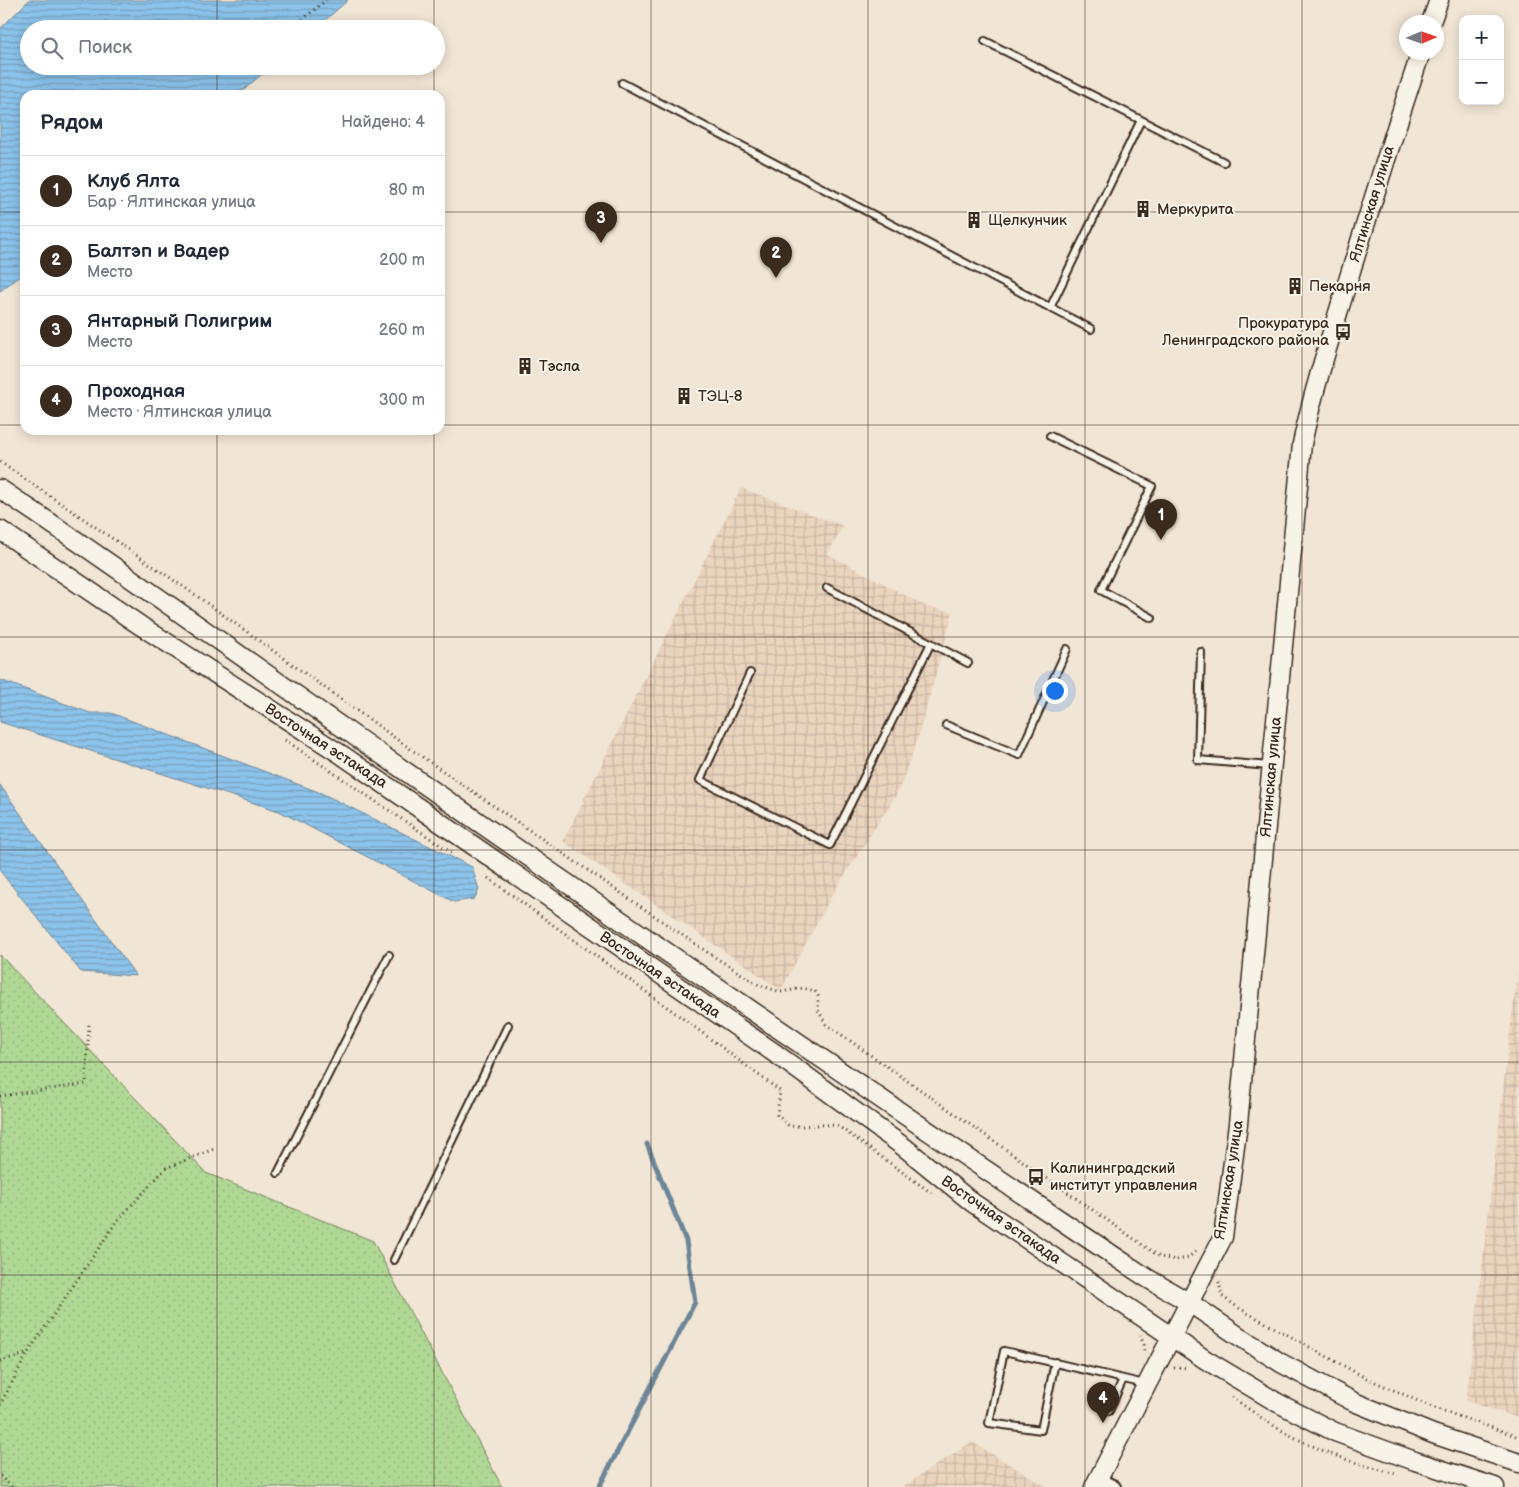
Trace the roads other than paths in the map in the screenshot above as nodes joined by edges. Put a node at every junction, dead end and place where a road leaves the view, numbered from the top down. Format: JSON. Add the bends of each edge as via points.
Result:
{"nodes":[{"id":1,"x":1439,"y":0,"type":"edge"},
{"id":2,"x":1434,"y":15,"type":"edge"},
{"id":3,"x":985,"y":41,"type":"dead end"},
{"id":4,"x":1418,"y":60,"type":"edge"},
{"id":5,"x":622,"y":83,"type":"dead end"},
{"id":6,"x":1141,"y":120,"type":"junction"},
{"id":7,"x":1224,"y":162,"type":"dead end"},
{"id":8,"x":1050,"y":308,"type":"junction"},
{"id":9,"x":1091,"y":329,"type":"dead end"},
{"id":10,"x":1050,"y":436,"type":"dead end"},
{"id":11,"x":0,"y":489,"type":"edge"},
{"id":12,"x":0,"y":530,"type":"edge"},
{"id":13,"x":827,"y":588,"type":"dead end"},
{"id":14,"x":1152,"y":618,"type":"dead end"},
{"id":15,"x":931,"y":643,"type":"junction"},
{"id":16,"x":1067,"y":649,"type":"dead end"},
{"id":17,"x":1201,"y":652,"type":"dead end"},
{"id":18,"x":968,"y":663,"type":"dead end"},
{"id":19,"x":750,"y":673,"type":"dead end"},
{"id":20,"x":946,"y":725,"type":"dead end"},
{"id":21,"x":1272,"y":766,"type":"junction"},
{"id":22,"x":389,"y":955,"type":"dead end"},
{"id":23,"x":508,"y":1025,"type":"dead end"},
{"id":24,"x":278,"y":1173,"type":"dead end"},
{"id":25,"x":394,"y":1260,"type":"dead end"},
{"id":26,"x":1190,"y":1303,"type":"junction"},
{"id":27,"x":1170,"y":1336,"type":"junction"},
{"id":28,"x":1054,"y":1362,"type":"junction"},
{"id":29,"x":1123,"y":1379,"type":"junction"},
{"id":30,"x":1146,"y":1384,"type":"junction"},
{"id":31,"x":1109,"y":1410,"type":"dead end"},
{"id":32,"x":1519,"y":1463,"type":"edge"},
{"id":33,"x":1096,"y":1483,"type":"edge"},
{"id":34,"x":1114,"y":1487,"type":"edge"},
{"id":35,"x":1495,"y":1487,"type":"edge"}],
"edges":[{"from":1,"to":2,"type":"main road"},
{"from":3,"to":6,"type":"lane"},
{"from":4,"to":21,"type":"main road","name":"Ялтинская улица","via":[[1310,405],[1302,444]]},
{"from":5,"to":8,"type":"lane"},
{"from":6,"to":7,"type":"lane"},
{"from":6,"to":8,"type":"lane"},
{"from":8,"to":9,"type":"lane"},
{"from":10,"to":14,"type":"lane","via":[[1152,486],[1102,590]]},
{"from":11,"to":26,"type":"main road","name":"Восточная эстакада","via":[[1023,1196]]},
{"from":12,"to":27,"type":"main road","name":"Восточная эстакада","via":[[141,626],[342,755],[776,1054],[904,1147],[973,1204]]},
{"from":13,"to":15,"type":"lane"},
{"from":15,"to":18,"type":"lane"},
{"from":15,"to":19,"type":"lane","via":[[830,844],[700,780]]},
{"from":16,"to":20,"type":"lane","via":[[1020,755]]},
{"from":17,"to":21,"type":"lane","via":[[1198,760]]},
{"from":21,"to":26,"type":"main road","name":"Ялтинская улица","via":[[1238,1124],[1223,1237]]},
{"from":22,"to":24,"type":"lane"},
{"from":23,"to":25,"type":"lane"},
{"from":26,"to":27,"type":"main road","name":"Ялтинская улица"},
{"from":26,"to":32,"type":"main road","name":"Восточная эстакада","via":[[1267,1354],[1354,1402],[1433,1434]]},
{"from":27,"to":30,"type":"main road","name":"Ялтинская улица"},
{"from":27,"to":35,"type":"main road","name":"Восточная эстакада","via":[[1270,1398],[1335,1432]]},
{"from":28,"to":28,"type":"lane","via":[[1004,1351],[989,1423],[1041,1430]]},
{"from":28,"to":29,"type":"lane"},
{"from":29,"to":30,"type":"lane"},
{"from":29,"to":31,"type":"lane"},
{"from":30,"to":33,"type":"main road","name":"Ялтинская улица"},
{"from":33,"to":34,"type":"street"}]}
